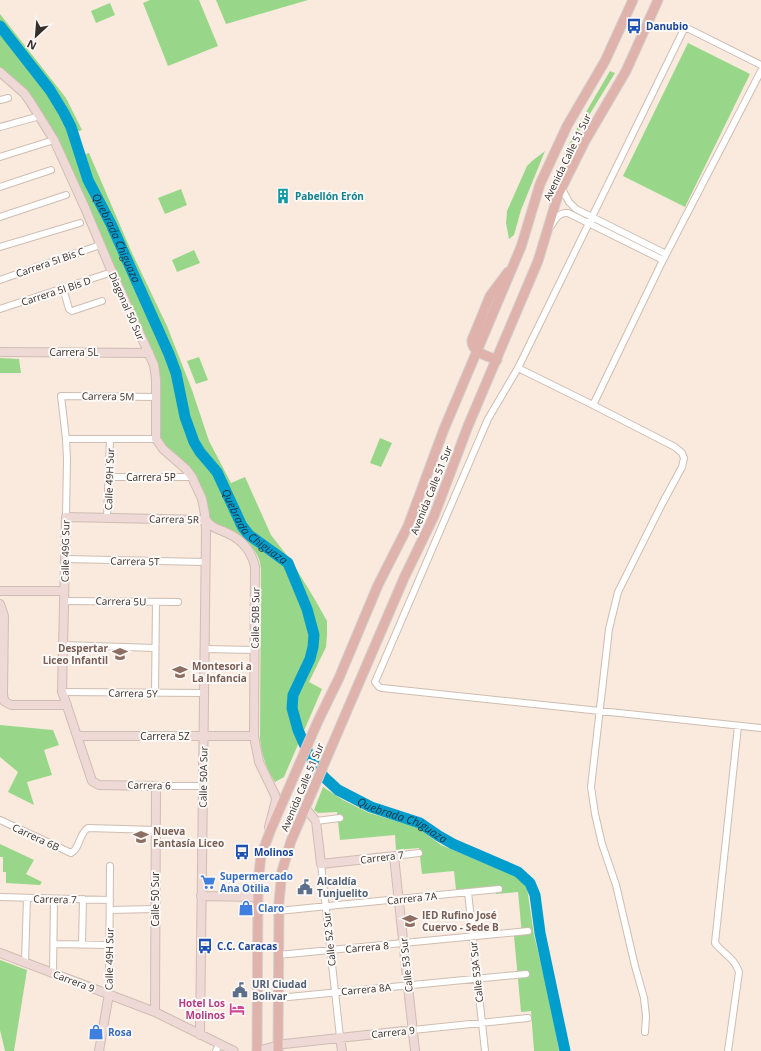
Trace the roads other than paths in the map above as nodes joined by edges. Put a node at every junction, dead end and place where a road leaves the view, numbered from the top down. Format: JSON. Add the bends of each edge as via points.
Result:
{"nodes":[{"id":1,"x":632,"y":0,"type":"edge"},
{"id":2,"x":658,"y":0,"type":"edge"},
{"id":3,"x":761,"y":65,"type":"edge"},
{"id":4,"x":761,"y":71,"type":"edge"},
{"id":5,"x":0,"y":72,"type":"edge"},
{"id":6,"x":8,"y":98,"type":"dead end"},
{"id":7,"x":0,"y":100,"type":"edge"},
{"id":8,"x":40,"y":116,"type":"junction"},
{"id":9,"x":0,"y":127,"type":"edge"},
{"id":10,"x":54,"y":140,"type":"junction"},
{"id":11,"x":0,"y":158,"type":"edge"},
{"id":12,"x":51,"y":170,"type":"dead end"},
{"id":13,"x":0,"y":187,"type":"edge"},
{"id":14,"x":562,"y":188,"type":"junction"},
{"id":15,"x":66,"y":194,"type":"dead end"},
{"id":16,"x":0,"y":217,"type":"edge"},
{"id":17,"x":592,"y":217,"type":"junction"},
{"id":18,"x":80,"y":223,"type":"dead end"},
{"id":19,"x":589,"y":223,"type":"junction"},
{"id":20,"x":544,"y":240,"type":"junction"},
{"id":21,"x":100,"y":244,"type":"junction"},
{"id":22,"x":0,"y":247,"type":"edge"},
{"id":23,"x":666,"y":254,"type":"junction"},
{"id":24,"x":663,"y":260,"type":"junction"},
{"id":25,"x":112,"y":272,"type":"junction"},
{"id":26,"x":0,"y":280,"type":"edge"},
{"id":27,"x":63,"y":288,"type":"junction"},
{"id":28,"x":102,"y":301,"type":"dead end"},
{"id":29,"x":0,"y":309,"type":"edge"},
{"id":30,"x":478,"y":351,"type":"junction"},
{"id":31,"x":0,"y":352,"type":"edge"},
{"id":32,"x":149,"y":352,"type":"junction"},
{"id":33,"x":497,"y":360,"type":"junction"},
{"id":34,"x":518,"y":368,"type":"junction"},
{"id":35,"x":61,"y":396,"type":"joint"},
{"id":36,"x":156,"y":397,"type":"junction"},
{"id":37,"x":593,"y":404,"type":"junction"},
{"id":38,"x":66,"y":439,"type":"junction"},
{"id":39,"x":110,"y":439,"type":"junction"},
{"id":40,"x":156,"y":440,"type":"junction"},
{"id":41,"x":109,"y":477,"type":"junction"},
{"id":42,"x":192,"y":477,"type":"junction"},
{"id":43,"x":66,"y":517,"type":"junction"},
{"id":44,"x":107,"y":518,"type":"junction"},
{"id":45,"x":206,"y":520,"type":"junction"},
{"id":46,"x":65,"y":560,"type":"junction"},
{"id":47,"x":205,"y":562,"type":"junction"},
{"id":48,"x":255,"y":572,"type":"joint"},
{"id":49,"x":0,"y":591,"type":"edge"},
{"id":50,"x":64,"y":591,"type":"junction"},
{"id":51,"x":64,"y":600,"type":"junction"},
{"id":52,"x":156,"y":602,"type":"junction"},
{"id":53,"x":178,"y":602,"type":"dead end"},
{"id":54,"x":0,"y":604,"type":"edge"},
{"id":55,"x":63,"y":645,"type":"junction"},
{"id":56,"x":156,"y":648,"type":"junction"},
{"id":57,"x":204,"y":649,"type":"junction"},
{"id":58,"x":254,"y":650,"type":"junction"},
{"id":59,"x":62,"y":692,"type":"junction"},
{"id":60,"x":155,"y":693,"type":"junction"},
{"id":61,"x":204,"y":694,"type":"junction"},
{"id":62,"x":67,"y":705,"type":"junction"},
{"id":63,"x":600,"y":711,"type":"junction"},
{"id":64,"x":738,"y":726,"type":"junction"},
{"id":65,"x":761,"y":728,"type":"edge"},
{"id":66,"x":77,"y":736,"type":"junction"},
{"id":67,"x":203,"y":736,"type":"junction"},
{"id":68,"x":254,"y":736,"type":"junction"},
{"id":69,"x":95,"y":783,"type":"joint"},
{"id":70,"x":156,"y":786,"type":"junction"},
{"id":71,"x":202,"y":786,"type":"junction"},
{"id":72,"x":305,"y":808,"type":"junction"},
{"id":73,"x":340,"y":818,"type":"dead end"},
{"id":74,"x":0,"y":820,"type":"edge"},
{"id":75,"x":316,"y":821,"type":"junction"},
{"id":76,"x":156,"y":830,"type":"junction"},
{"id":77,"x":263,"y":849,"type":"junction"},
{"id":78,"x":419,"y":853,"type":"dead end"},
{"id":79,"x":394,"y":856,"type":"junction"},
{"id":80,"x":321,"y":864,"type":"junction"},
{"id":81,"x":110,"y":866,"type":"dead end"},
{"id":82,"x":499,"y":889,"type":"dead end"},
{"id":83,"x":468,"y":892,"type":"junction"},
{"id":84,"x":201,"y":896,"type":"junction"},
{"id":85,"x":258,"y":897,"type":"junction"},
{"id":86,"x":0,"y":898,"type":"edge"},
{"id":87,"x":27,"y":898,"type":"junction"},
{"id":88,"x":54,"y":899,"type":"junction"},
{"id":89,"x":82,"y":899,"type":"junction"},
{"id":90,"x":398,"y":899,"type":"junction"},
{"id":91,"x":110,"y":900,"type":"junction"},
{"id":92,"x":326,"y":906,"type":"junction"},
{"id":93,"x":155,"y":909,"type":"junction"},
{"id":94,"x":110,"y":910,"type":"junction"},
{"id":95,"x":278,"y":911,"type":"junction"},
{"id":96,"x":528,"y":930,"type":"dead end"},
{"id":97,"x":473,"y":936,"type":"junction"},
{"id":98,"x":403,"y":943,"type":"junction"},
{"id":99,"x":54,"y":944,"type":"junction"},
{"id":100,"x":82,"y":944,"type":"junction"},
{"id":101,"x":109,"y":945,"type":"junction"},
{"id":102,"x":330,"y":950,"type":"junction"},
{"id":103,"x":0,"y":953,"type":"edge"},
{"id":104,"x":278,"y":955,"type":"junction"},
{"id":105,"x":25,"y":962,"type":"junction"},
{"id":106,"x":53,"y":973,"type":"junction"},
{"id":107,"x":526,"y":974,"type":"dead end"},
{"id":108,"x":477,"y":979,"type":"junction"},
{"id":109,"x":408,"y":985,"type":"junction"},
{"id":110,"x":335,"y":992,"type":"junction"},
{"id":111,"x":109,"y":994,"type":"junction"},
{"id":112,"x":278,"y":998,"type":"junction"},
{"id":113,"x":155,"y":1012,"type":"junction"},
{"id":114,"x":528,"y":1018,"type":"dead end"},
{"id":115,"x":482,"y":1023,"type":"junction"},
{"id":116,"x":413,"y":1030,"type":"junction"},
{"id":117,"x":645,"y":1032,"type":"dead end"},
{"id":118,"x":200,"y":1035,"type":"junction"},
{"id":119,"x":340,"y":1037,"type":"junction"},
{"id":120,"x":217,"y":1048,"type":"edge"},
{"id":121,"x":278,"y":1048,"type":"edge"},
{"id":122,"x":99,"y":1051,"type":"edge"},
{"id":123,"x":234,"y":1051,"type":"edge"},
{"id":124,"x":257,"y":1051,"type":"edge"},
{"id":125,"x":342,"y":1051,"type":"edge"},
{"id":126,"x":415,"y":1051,"type":"edge"},
{"id":127,"x":485,"y":1051,"type":"edge"},
{"id":128,"x":728,"y":1051,"type":"edge"}],
"edges":[{"from":1,"to":30,"type":"main road","name":"Avenida Calle 51 Sur","via":[[605,61],[567,126],[547,170],[535,198],[514,264],[493,291],[473,337],[473,347]]},
{"from":2,"to":14,"type":"main road","name":"Avenida Calle 51 Sur","via":[[626,71]]},
{"from":3,"to":17,"type":"street","via":[[685,27]]},
{"from":4,"to":23,"type":"street"},
{"from":5,"to":8,"type":"street","name":"Diagonal 50 Sur","via":[[24,93]]},
{"from":6,"to":7,"type":"street"},
{"from":8,"to":9,"type":"street"},
{"from":8,"to":10,"type":"street","name":"Diagonal 50 Sur"},
{"from":10,"to":11,"type":"street"},
{"from":10,"to":21,"type":"street","name":"Diagonal 50 Sur"},
{"from":12,"to":13,"type":"street"},
{"from":14,"to":17,"type":"street","via":[[572,206]]},
{"from":14,"to":20,"type":"main road","name":"Avenida Calle 51 Sur"},
{"from":15,"to":16,"type":"street"},
{"from":17,"to":19,"type":"street"},
{"from":17,"to":23,"type":"street"},
{"from":18,"to":22,"type":"street"},
{"from":19,"to":20,"type":"street","via":[[568,213],[561,213],[554,220]]},
{"from":19,"to":24,"type":"street"},
{"from":19,"to":34,"type":"street"},
{"from":20,"to":33,"type":"main road","name":"Avenida Calle 51 Sur","via":[[538,261]]},
{"from":21,"to":25,"type":"street","name":"Diagonal 50 Sur"},
{"from":21,"to":26,"type":"street","name":"Carrera 5I Bis C"},
{"from":23,"to":24,"type":"street"},
{"from":24,"to":37,"type":"street"},
{"from":25,"to":27,"type":"street","name":"Carrera 5I Bis D"},
{"from":25,"to":32,"type":"street","name":"Diagonal 50 Sur"},
{"from":27,"to":28,"type":"street","via":[[69,309],[72,311]]},
{"from":27,"to":29,"type":"street","name":"Carrera 5I Bis D"},
{"from":30,"to":33,"type":"main road"},
{"from":30,"to":77,"type":"main road","name":"Avenida Calle 51 Sur","via":[[444,429],[408,526],[380,581]]},
{"from":31,"to":32,"type":"street","name":"Carrera 5L"},
{"from":32,"to":36,"type":"street","name":"Diagonal 50 Sur","via":[[156,374]]},
{"from":33,"to":72,"type":"main road","name":"Avenida Calle 51 Sur","via":[[468,426],[434,516],[404,578]]},
{"from":34,"to":37,"type":"street"},
{"from":34,"to":63,"type":"street","via":[[488,419],[376,682],[382,688]]},
{"from":35,"to":36,"type":"street","name":"Carrera 5M"},
{"from":35,"to":38,"type":"street","name":"Calle 49G Sur"},
{"from":36,"to":40,"type":"street","name":"Diagonal 50 Sur"},
{"from":37,"to":63,"type":"street","via":[[675,447],[684,458],[682,467],[618,592],[609,629]]},
{"from":38,"to":39,"type":"street"},
{"from":38,"to":43,"type":"street","name":"Calle 49G Sur"},
{"from":39,"to":40,"type":"street"},
{"from":39,"to":41,"type":"street","name":"Calle 49H Sur"},
{"from":40,"to":42,"type":"street"},
{"from":41,"to":42,"type":"street","name":"Carrera 5P"},
{"from":41,"to":44,"type":"street","name":"Calle 49H Sur"},
{"from":42,"to":45,"type":"street","via":[[202,499]]},
{"from":43,"to":44,"type":"street","name":"Carrera 5R"},
{"from":43,"to":46,"type":"street","name":"Calle 49G Sur"},
{"from":44,"to":45,"type":"street","name":"Carrera 5R"},
{"from":45,"to":47,"type":"street","name":"Calle 50A Sur"},
{"from":45,"to":48,"type":"street","name":"Carrera 5R","via":[[242,542],[251,554]]},
{"from":46,"to":47,"type":"street","name":"Carrera 5T"},
{"from":46,"to":50,"type":"street","name":"Calle 49G Sur"},
{"from":47,"to":57,"type":"street","name":"Calle 50A Sur"},
{"from":48,"to":58,"type":"street","name":"Calle 50B Sur"},
{"from":49,"to":50,"type":"street"},
{"from":50,"to":51,"type":"street","name":"Calle 49G Sur"},
{"from":51,"to":52,"type":"street","name":"Carrera 5U"},
{"from":51,"to":55,"type":"street","name":"Calle 49G Sur"},
{"from":52,"to":53,"type":"street","name":"Carrera 5U"},
{"from":52,"to":56,"type":"street"},
{"from":54,"to":62,"type":"street","via":[[4,616],[4,701],[11,704]]},
{"from":55,"to":56,"type":"street"},
{"from":55,"to":59,"type":"street","name":"Calle 49G Sur"},
{"from":56,"to":60,"type":"street"},
{"from":57,"to":58,"type":"street"},
{"from":57,"to":61,"type":"street","name":"Calle 50A Sur"},
{"from":58,"to":68,"type":"street","name":"Calle 50B Sur"},
{"from":59,"to":60,"type":"street","name":"Carrera 5Y"},
{"from":59,"to":62,"type":"street","name":"Calle 49G Sur"},
{"from":60,"to":61,"type":"street","name":"Carrera 5Y"},
{"from":61,"to":67,"type":"street","name":"Calle 50A Sur"},
{"from":62,"to":66,"type":"street","name":"Calle 49G Sur"},
{"from":63,"to":64,"type":"street"},
{"from":63,"to":117,"type":"street","via":[[591,787],[602,844],[616,885],[644,998]]},
{"from":64,"to":65,"type":"street"},
{"from":64,"to":128,"type":"street","via":[[715,942],[736,964],[739,972]]},
{"from":66,"to":67,"type":"street","name":"Carrera 5Z"},
{"from":66,"to":69,"type":"street","name":"Calle 49G Sur","via":[[92,781]]},
{"from":67,"to":68,"type":"street","name":"Carrera 5Z"},
{"from":67,"to":71,"type":"street","name":"Calle 50A Sur"},
{"from":68,"to":77,"type":"street","name":"Calle 50B Sur","via":[[258,762],[276,797]]},
{"from":69,"to":70,"type":"street","name":"Carrera 6"},
{"from":70,"to":71,"type":"street","name":"Carrera 6"},
{"from":70,"to":76,"type":"street","name":"Calle 50 Sur"},
{"from":71,"to":84,"type":"street","name":"Calle 50A Sur"},
{"from":72,"to":75,"type":"street"},
{"from":72,"to":95,"type":"main road","name":"Avenida Calle 51 Sur","via":[[283,866]]},
{"from":73,"to":75,"type":"street"},
{"from":74,"to":76,"type":"street","name":"Carrera 6B","via":[[73,853],[86,828]]},
{"from":75,"to":80,"type":"street","name":"Calle 52 Sur"},
{"from":76,"to":93,"type":"street","name":"Calle 50 Sur"},
{"from":77,"to":85,"type":"main road","name":"Avenida Calle 51 Sur","via":[[259,866]]},
{"from":78,"to":79,"type":"street","name":"Carrera 7"},
{"from":79,"to":80,"type":"street","name":"Carrera 7"},
{"from":79,"to":90,"type":"street","name":"Calle 53 Sur"},
{"from":80,"to":92,"type":"street","name":"Calle 52 Sur"},
{"from":81,"to":91,"type":"street","name":"Calle 49H Sur"},
{"from":82,"to":83,"type":"street","name":"Carrera 7A"},
{"from":83,"to":90,"type":"street","name":"Carrera 7A"},
{"from":83,"to":97,"type":"street","name":"Calle 53A Sur"},
{"from":84,"to":85,"type":"street"},
{"from":84,"to":118,"type":"street","name":"Calle 50A Sur"},
{"from":85,"to":124,"type":"main road","name":"Avenida Calle 51 Sur"},
{"from":86,"to":87,"type":"street","name":"Carrera 7"},
{"from":87,"to":88,"type":"street","name":"Carrera 7"},
{"from":87,"to":105,"type":"street"},
{"from":88,"to":89,"type":"street","name":"Carrera 7"},
{"from":88,"to":99,"type":"street"},
{"from":89,"to":91,"type":"street","name":"Carrera 7"},
{"from":89,"to":100,"type":"street"},
{"from":90,"to":92,"type":"street","name":"Carrera 7A"},
{"from":90,"to":98,"type":"street","name":"Calle 53 Sur"},
{"from":91,"to":94,"type":"street","name":"Calle 49H Sur"},
{"from":92,"to":95,"type":"street","name":"Carrera 7A"},
{"from":92,"to":102,"type":"street","name":"Calle 52 Sur"},
{"from":93,"to":94,"type":"street"},
{"from":93,"to":113,"type":"street","name":"Calle 50 Sur"},
{"from":94,"to":101,"type":"street","name":"Calle 49H Sur"},
{"from":95,"to":104,"type":"main road","name":"Avenida Calle 51 Sur"},
{"from":96,"to":97,"type":"street","name":"Carrera 8"},
{"from":97,"to":98,"type":"street","name":"Carrera 8"},
{"from":97,"to":108,"type":"street","name":"Calle 53A Sur"},
{"from":98,"to":102,"type":"street","name":"Carrera 8"},
{"from":98,"to":109,"type":"street","name":"Calle 53 Sur"},
{"from":99,"to":100,"type":"street"},
{"from":99,"to":106,"type":"street"},
{"from":100,"to":101,"type":"street"},
{"from":101,"to":111,"type":"street","name":"Calle 49H Sur"},
{"from":102,"to":104,"type":"street","name":"Carrera 8"},
{"from":102,"to":110,"type":"street","name":"Calle 52 Sur"},
{"from":103,"to":105,"type":"street","name":"Carrera 9"},
{"from":104,"to":112,"type":"main road","name":"Avenida Calle 51 Sur"},
{"from":105,"to":106,"type":"street","name":"Carrera 9"},
{"from":106,"to":111,"type":"street","name":"Carrera 9"},
{"from":107,"to":108,"type":"street","name":"Carrera 8A"},
{"from":108,"to":109,"type":"street","name":"Carrera 8A"},
{"from":108,"to":115,"type":"street","name":"Calle 53A Sur"},
{"from":109,"to":110,"type":"street","name":"Carrera 8A"},
{"from":109,"to":116,"type":"street","name":"Calle 53 Sur"},
{"from":110,"to":112,"type":"street","name":"Carrera 8A"},
{"from":110,"to":119,"type":"street","name":"Calle 52 Sur"},
{"from":111,"to":113,"type":"street","name":"Carrera 9"},
{"from":111,"to":122,"type":"street","name":"Calle 49H Sur"},
{"from":112,"to":121,"type":"main road","name":"Avenida Calle 51 Sur"},
{"from":113,"to":118,"type":"street","name":"Carrera 9"},
{"from":114,"to":115,"type":"street","name":"Carrera 9"},
{"from":115,"to":116,"type":"street","name":"Carrera 9"},
{"from":115,"to":127,"type":"street","name":"Calle 53A Sur"},
{"from":116,"to":119,"type":"street","name":"Carrera 9"},
{"from":116,"to":126,"type":"street","name":"Calle 53 Sur"},
{"from":118,"to":120,"type":"street","name":"Carrera 9"},
{"from":119,"to":121,"type":"street","name":"Carrera 9"},
{"from":119,"to":125,"type":"street","name":"Calle 52 Sur"},
{"from":120,"to":123,"type":"street","name":"Carrera 9"},
{"from":121,"to":124,"type":"street","name":"Carrera 9"}]}
